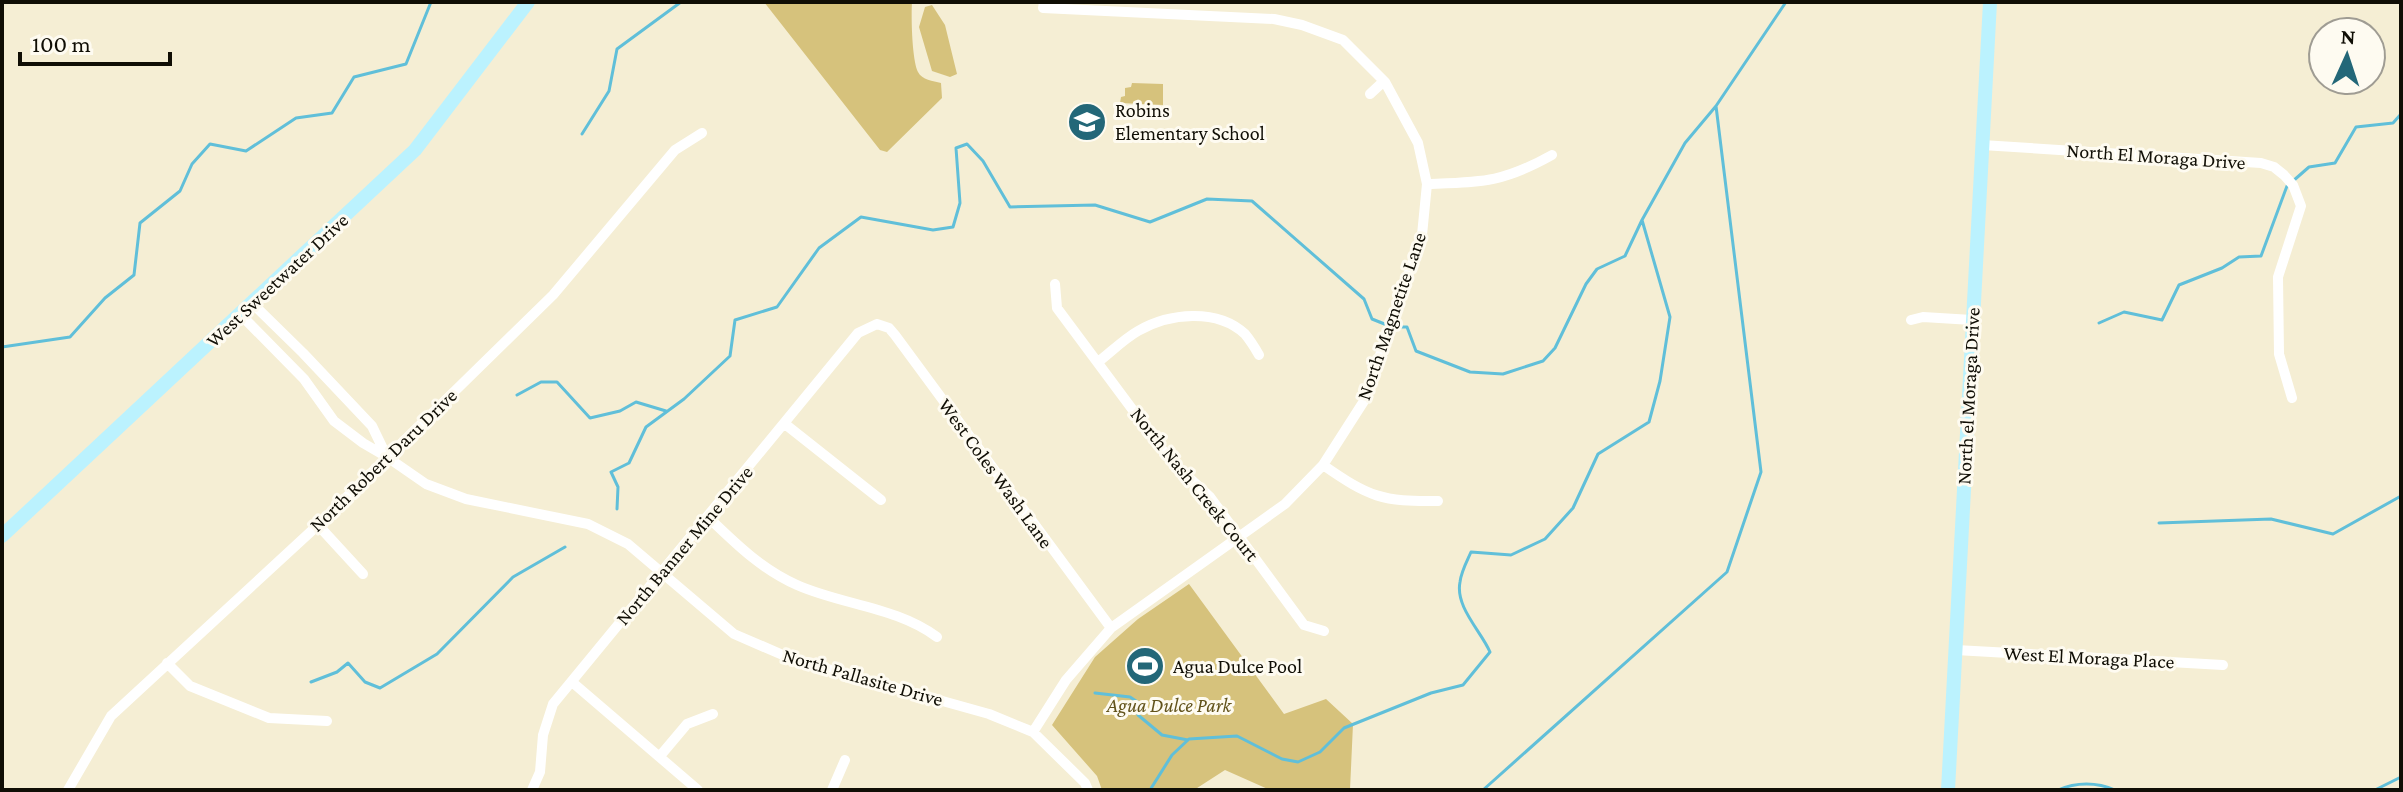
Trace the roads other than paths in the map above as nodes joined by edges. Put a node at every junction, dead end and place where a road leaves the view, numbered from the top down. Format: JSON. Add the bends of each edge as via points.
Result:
{"nodes":[{"id":1,"x":528,"y":2,"type":"edge"},
{"id":2,"x":1990,"y":2,"type":"edge"},
{"id":3,"x":1043,"y":5,"type":"edge"},
{"id":4,"x":1384,"y":81,"type":"junction"},
{"id":5,"x":1370,"y":94,"type":"dead end"},
{"id":6,"x":702,"y":133,"type":"dead end"},
{"id":7,"x":1982,"y":145,"type":"junction"},
{"id":8,"x":1552,"y":155,"type":"dead end"},
{"id":9,"x":1427,"y":184,"type":"junction"},
{"id":10,"x":1055,"y":284,"type":"dead end"},
{"id":11,"x":252,"y":303,"type":"junction"},
{"id":12,"x":240,"y":314,"type":"junction"},
{"id":13,"x":877,"y":320,"type":"joint"},
{"id":14,"x":1911,"y":320,"type":"dead end"},
{"id":15,"x":1972,"y":320,"type":"junction"},
{"id":16,"x":1259,"y":355,"type":"dead end"},
{"id":17,"x":1098,"y":362,"type":"junction"},
{"id":18,"x":2292,"y":398,"type":"dead end"},
{"id":19,"x":785,"y":424,"type":"junction"},
{"id":20,"x":387,"y":457,"type":"junction"},
{"id":21,"x":1323,"y":465,"type":"junction"},
{"id":22,"x":881,"y":500,"type":"dead end"},
{"id":23,"x":1438,"y":501,"type":"dead end"},
{"id":24,"x":708,"y":517,"type":"junction"},
{"id":25,"x":318,"y":525,"type":"junction"},
{"id":26,"x":1239,"y":535,"type":"junction"},
{"id":27,"x":2,"y":536,"type":"edge"},
{"id":28,"x":661,"y":571,"type":"junction"},
{"id":29,"x":363,"y":574,"type":"dead end"},
{"id":30,"x":1111,"y":628,"type":"junction"},
{"id":31,"x":1324,"y":631,"type":"dead end"},
{"id":32,"x":937,"y":637,"type":"dead end"},
{"id":33,"x":1956,"y":650,"type":"junction"},
{"id":34,"x":167,"y":663,"type":"junction"},
{"id":35,"x":2223,"y":665,"type":"dead end"},
{"id":36,"x":572,"y":682,"type":"junction"},
{"id":37,"x":713,"y":714,"type":"dead end"},
{"id":38,"x":327,"y":721,"type":"dead end"},
{"id":39,"x":1033,"y":732,"type":"junction"},
{"id":40,"x":660,"y":756,"type":"junction"},
{"id":41,"x":845,"y":760,"type":"dead end"},
{"id":42,"x":68,"y":790,"type":"edge"},
{"id":43,"x":532,"y":790,"type":"edge"},
{"id":44,"x":698,"y":790,"type":"edge"},
{"id":45,"x":832,"y":790,"type":"edge"},
{"id":46,"x":1088,"y":790,"type":"edge"},
{"id":47,"x":1948,"y":790,"type":"edge"}],
"edges":[{"from":1,"to":11,"type":"street","name":"West Sweetwater Drive","via":[[415,150]]},
{"from":2,"to":7,"type":"street","name":"North el Moraga Drive"},
{"from":3,"to":4,"type":"street","name":"North Magnetite Lane","via":[[1302,25],[1343,40]]},
{"from":4,"to":5,"type":"street"},
{"from":4,"to":9,"type":"street","name":"North Magnetite Lane","via":[[1418,143]]},
{"from":6,"to":20,"type":"street","name":"North Robert Daru Drive","via":[[675,150],[553,295]]},
{"from":7,"to":15,"type":"street","name":"North el Moraga Drive"},
{"from":7,"to":18,"type":"street","name":"North El Moraga Drive","via":[[2261,163],[2284,175],[2301,206],[2278,277],[2279,354]]},
{"from":8,"to":9,"type":"street","via":[[1489,182]]},
{"from":9,"to":21,"type":"street","name":"North Magnetite Lane","via":[[1422,235],[1364,401]]},
{"from":10,"to":17,"type":"street","name":"North Nash Creek Court","via":[[1057,308]]},
{"from":11,"to":12,"type":"street","name":"West Sweetwater Drive"},
{"from":11,"to":20,"type":"street","via":[[372,426]]},
{"from":12,"to":20,"type":"street","name":"North Pallasite Drive","via":[[304,379],[334,421]]},
{"from":12,"to":27,"type":"street","name":"West Sweetwater Drive"},
{"from":13,"to":19,"type":"street","name":"North Banner Mine Drive","via":[[858,333]]},
{"from":13,"to":30,"type":"street","name":"West Coles Wash Lane","via":[[895,335]]},
{"from":14,"to":15,"type":"street"},
{"from":15,"to":33,"type":"street","name":"North el Moraga Drive"},
{"from":16,"to":17,"type":"street","via":[[1244,333],[1221,321],[1182,316],[1158,320],[1136,332]]},
{"from":17,"to":26,"type":"street","name":"North Nash Creek Court","via":[[1170,460],[1210,497]]},
{"from":19,"to":22,"type":"street"},
{"from":19,"to":24,"type":"street","name":"North Banner Mine Drive"},
{"from":20,"to":25,"type":"street","name":"North Robert Daru Drive"},
{"from":20,"to":28,"type":"street","name":"North Pallasite Drive","via":[[426,484],[466,499],[588,524],[628,544]]},
{"from":21,"to":23,"type":"street","via":[[1360,490],[1396,502]]},
{"from":21,"to":26,"type":"street","name":"North Magnetite Lane","via":[[1285,504]]},
{"from":24,"to":28,"type":"street","name":"North Banner Mine Drive"},
{"from":24,"to":32,"type":"street","via":[[755,561],[795,585],[919,624]]},
{"from":25,"to":29,"type":"street"},
{"from":25,"to":34,"type":"street","name":"North Robert Daru Drive"},
{"from":26,"to":30,"type":"street","name":"North Magnetite Lane"},
{"from":26,"to":31,"type":"street","name":"North Nash Creek Court","via":[[1304,625]]},
{"from":28,"to":36,"type":"street","name":"North Banner Mine Drive"},
{"from":28,"to":39,"type":"street","name":"North Pallasite Drive","via":[[734,634],[792,659],[989,714]]},
{"from":30,"to":39,"type":"street","name":"North Magnetite Lane","via":[[1066,680]]},
{"from":33,"to":35,"type":"street","name":"West El Moraga Place"},
{"from":33,"to":47,"type":"street","name":"North el Moraga Drive"},
{"from":34,"to":38,"type":"street","via":[[190,686],[269,718]]},
{"from":34,"to":42,"type":"street","name":"North Robert Daru Drive","via":[[111,716]]},
{"from":36,"to":40,"type":"street"},
{"from":36,"to":43,"type":"street","name":"North Banner Mine Drive","via":[[553,704]]},
{"from":37,"to":40,"type":"street","via":[[687,724]]},
{"from":39,"to":46,"type":"street"},
{"from":40,"to":44,"type":"street"},
{"from":41,"to":45,"type":"street"}]}
